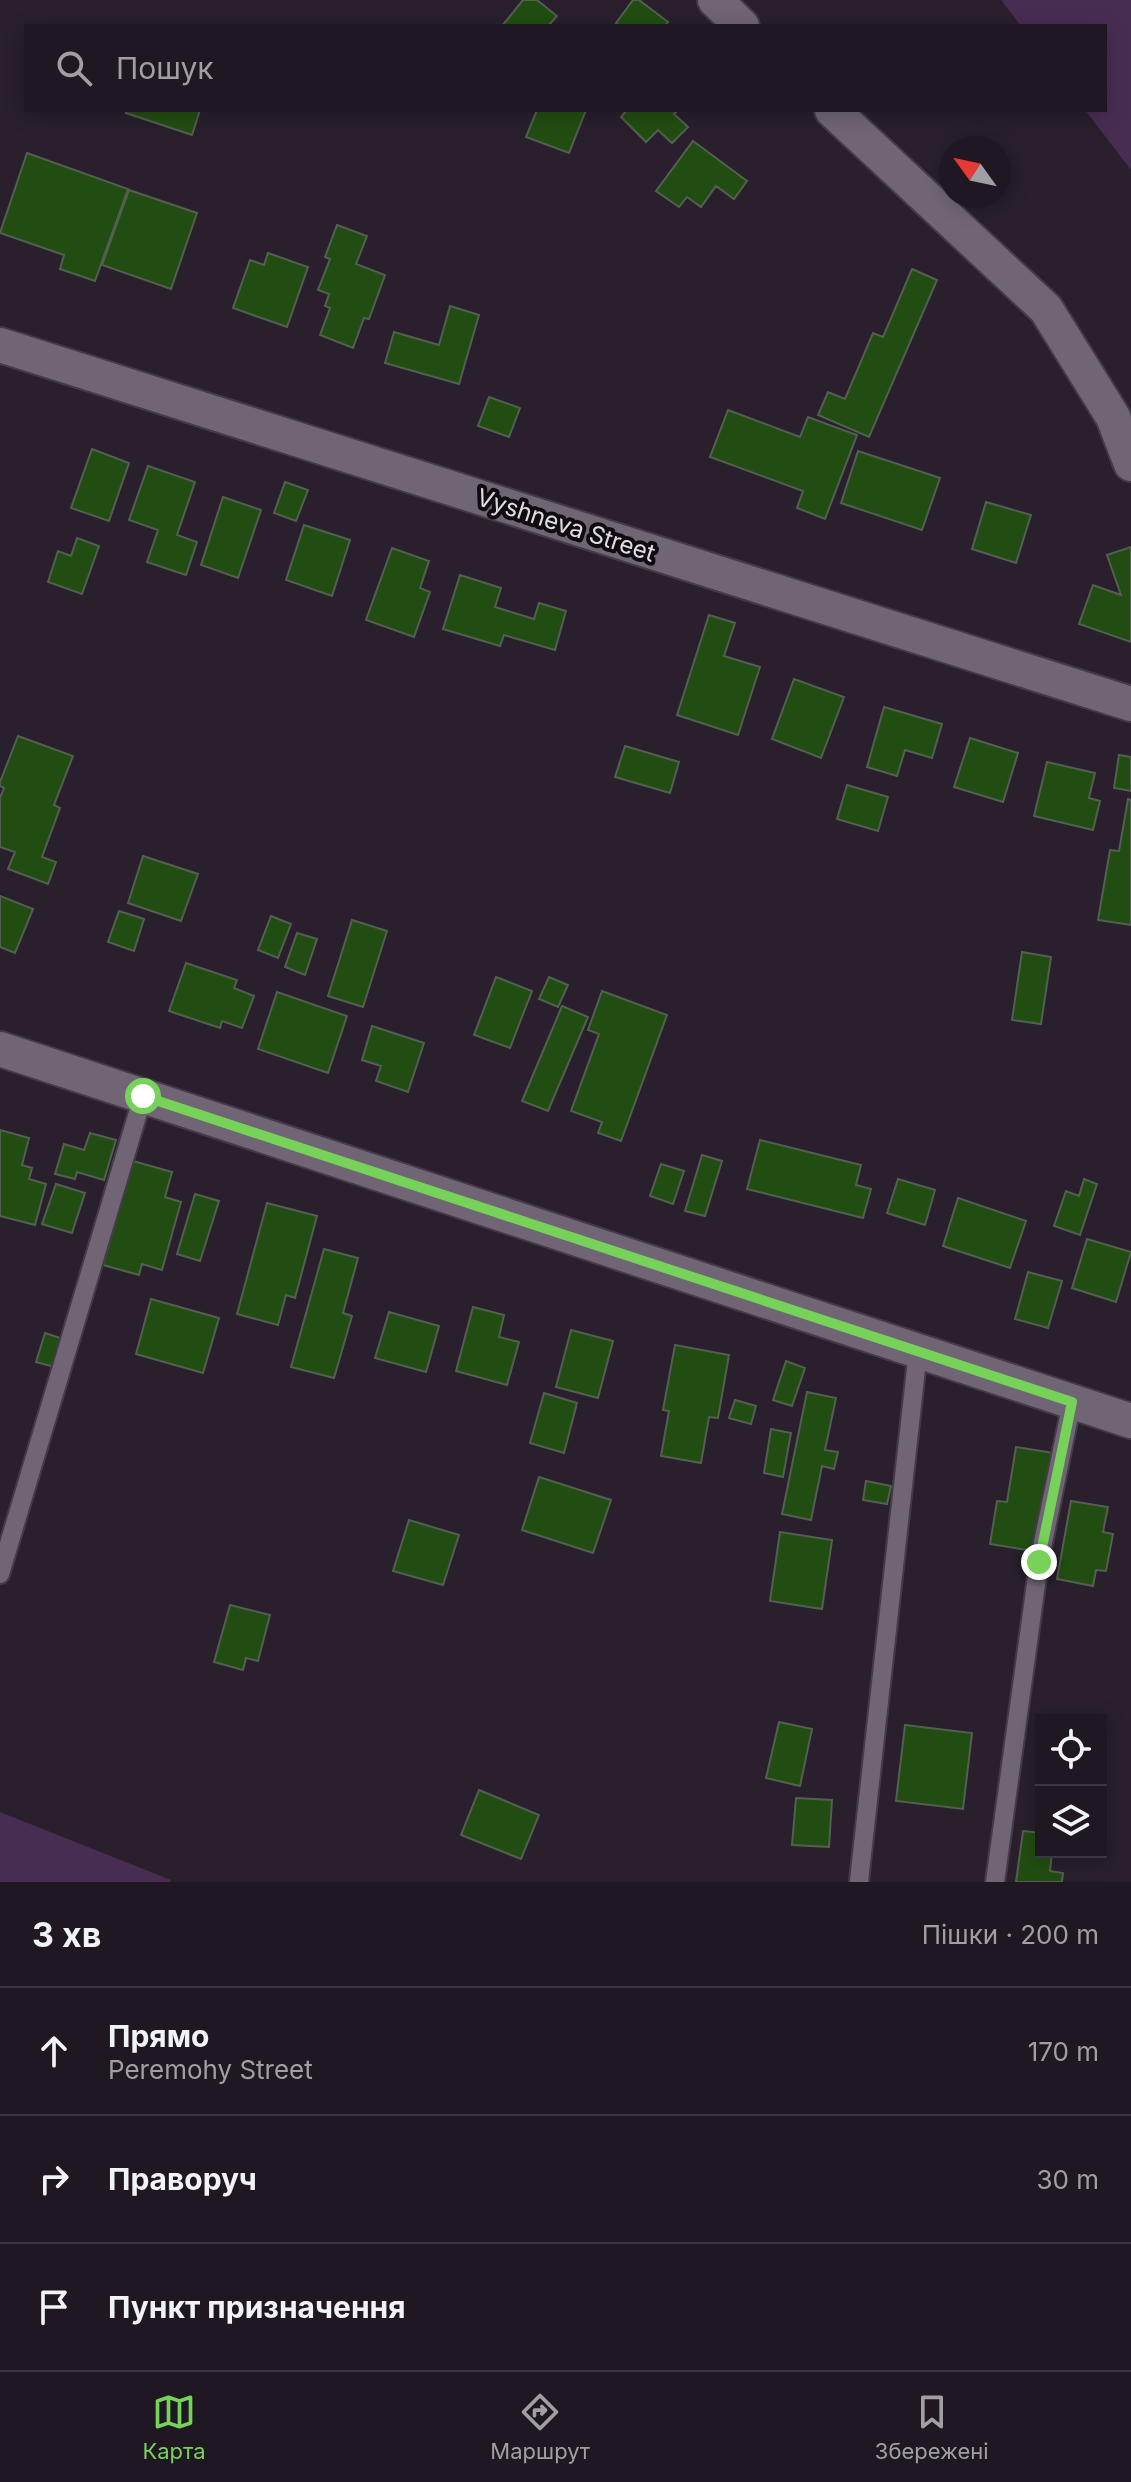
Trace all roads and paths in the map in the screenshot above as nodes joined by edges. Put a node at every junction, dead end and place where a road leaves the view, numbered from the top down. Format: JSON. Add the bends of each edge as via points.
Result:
{"nodes":[{"id":1,"x":715,"y":0,"type":"edge"},
{"id":2,"x":740,"y":24,"type":"edge"},
{"id":3,"x":834,"y":112,"type":"edge"},
{"id":4,"x":0,"y":345,"type":"edge"},
{"id":5,"x":1131,"y":464,"type":"edge"},
{"id":6,"x":1131,"y":704,"type":"edge"},
{"id":7,"x":0,"y":1049,"type":"edge"},
{"id":8,"x":143,"y":1096,"type":"junction"},
{"id":9,"x":918,"y":1351,"type":"junction"},
{"id":10,"x":1072,"y":1402,"type":"junction"},
{"id":11,"x":1131,"y":1421,"type":"edge"},
{"id":12,"x":0,"y":1574,"type":"edge"},
{"id":13,"x":859,"y":1881,"type":"edge"},
{"id":14,"x":995,"y":1882,"type":"edge"}],
"edges":[{"from":1,"to":2,"type":"street"},
{"from":3,"to":5,"type":"street","via":[[1046,309],[1113,417]]},
{"from":4,"to":6,"type":"street","name":"Vyshneva Street"},
{"from":7,"to":8,"type":"street"},
{"from":8,"to":9,"type":"street"},
{"from":8,"to":12,"type":"lane"},
{"from":9,"to":10,"type":"street"},
{"from":9,"to":13,"type":"lane"},
{"from":10,"to":11,"type":"street"},
{"from":10,"to":14,"type":"lane","via":[[1039,1562]]}]}
